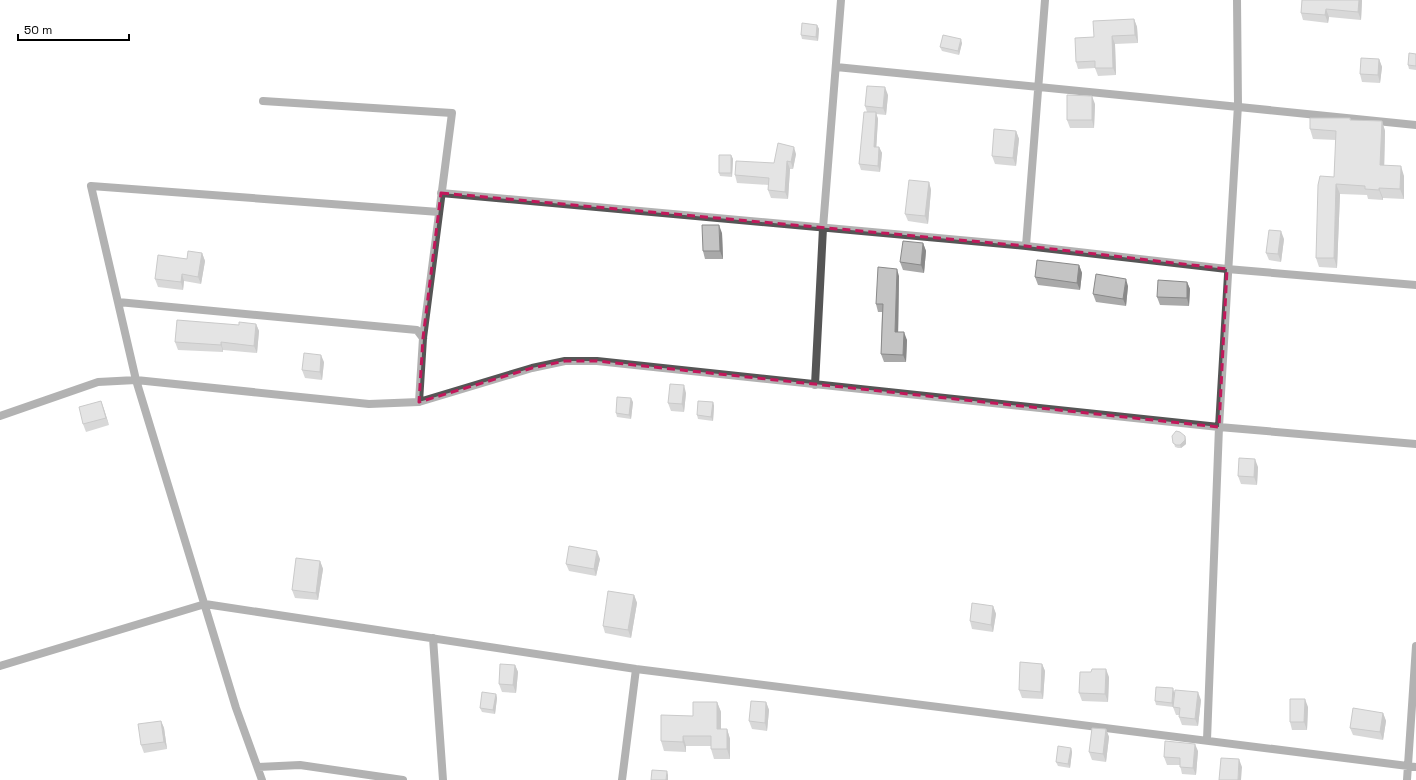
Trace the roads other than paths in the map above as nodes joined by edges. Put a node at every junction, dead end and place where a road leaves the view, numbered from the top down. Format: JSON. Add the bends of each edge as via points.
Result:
{"nodes":[{"id":1,"x":841,"y":0,"type":"edge"},
{"id":2,"x":1046,"y":0,"type":"edge"},
{"id":3,"x":1237,"y":0,"type":"edge"},
{"id":4,"x":836,"y":67,"type":"junction"},
{"id":5,"x":1039,"y":88,"type":"junction"},
{"id":6,"x":263,"y":101,"type":"dead end"},
{"id":7,"x":1238,"y":105,"type":"junction"},
{"id":8,"x":1416,"y":125,"type":"edge"},
{"id":9,"x":442,"y":193,"type":"junction"},
{"id":10,"x":439,"y":212,"type":"junction"},
{"id":11,"x":823,"y":228,"type":"junction"},
{"id":12,"x":1026,"y":246,"type":"junction"},
{"id":13,"x":1227,"y":269,"type":"junction"},
{"id":14,"x":1416,"y":285,"type":"edge"},
{"id":15,"x":118,"y":302,"type":"junction"},
{"id":16,"x":423,"y":338,"type":"junction"},
{"id":17,"x":136,"y":380,"type":"junction"},
{"id":18,"x":815,"y":385,"type":"junction"},
{"id":19,"x":419,"y":402,"type":"junction"},
{"id":20,"x":0,"y":416,"type":"edge"},
{"id":21,"x":1219,"y":427,"type":"junction"},
{"id":22,"x":1416,"y":444,"type":"edge"},
{"id":23,"x":205,"y":604,"type":"junction"},
{"id":24,"x":433,"y":638,"type":"junction"},
{"id":25,"x":1416,"y":646,"type":"edge"},
{"id":26,"x":0,"y":666,"type":"edge"},
{"id":27,"x":636,"y":669,"type":"junction"},
{"id":28,"x":1207,"y":740,"type":"junction"},
{"id":29,"x":1407,"y":766,"type":"junction"},
{"id":30,"x":258,"y":767,"type":"junction"},
{"id":31,"x":1416,"y":767,"type":"edge"},
{"id":32,"x":262,"y":780,"type":"edge"},
{"id":33,"x":403,"y":780,"type":"edge"},
{"id":34,"x":443,"y":780,"type":"edge"},
{"id":35,"x":622,"y":780,"type":"edge"},
{"id":36,"x":1407,"y":780,"type":"edge"}],
"edges":[{"from":1,"to":4,"type":"street"},
{"from":2,"to":5,"type":"street"},
{"from":3,"to":7,"type":"street"},
{"from":4,"to":5,"type":"street"},
{"from":4,"to":11,"type":"street"},
{"from":5,"to":7,"type":"street"},
{"from":5,"to":12,"type":"street"},
{"from":6,"to":9,"type":"street","via":[[452,113]]},
{"from":7,"to":8,"type":"street"},
{"from":7,"to":13,"type":"street"},
{"from":9,"to":10,"type":"street"},
{"from":9,"to":11,"type":"street"},
{"from":10,"to":15,"type":"street","via":[[91,186]]},
{"from":10,"to":16,"type":"street"},
{"from":11,"to":12,"type":"street"},
{"from":11,"to":18,"type":"street"},
{"from":12,"to":13,"type":"street"},
{"from":13,"to":14,"type":"street"},
{"from":13,"to":21,"type":"street"},
{"from":15,"to":16,"type":"street","via":[[417,330]]},
{"from":15,"to":17,"type":"street"},
{"from":16,"to":19,"type":"street"},
{"from":17,"to":19,"type":"street","via":[[369,404]]},
{"from":17,"to":20,"type":"street","via":[[98,382]]},
{"from":17,"to":23,"type":"street"},
{"from":18,"to":19,"type":"street","via":[[597,361],[565,361],[532,368]]},
{"from":18,"to":21,"type":"street"},
{"from":21,"to":22,"type":"street"},
{"from":21,"to":28,"type":"street"},
{"from":23,"to":24,"type":"street"},
{"from":23,"to":26,"type":"street"},
{"from":23,"to":30,"type":"street","via":[[236,708]]},
{"from":24,"to":27,"type":"street"},
{"from":24,"to":34,"type":"street"},
{"from":25,"to":29,"type":"street"},
{"from":27,"to":28,"type":"street"},
{"from":27,"to":35,"type":"street"},
{"from":28,"to":29,"type":"street"},
{"from":29,"to":31,"type":"street"},
{"from":29,"to":36,"type":"street"},
{"from":30,"to":32,"type":"street"},
{"from":30,"to":33,"type":"street","via":[[300,765]]}]}
